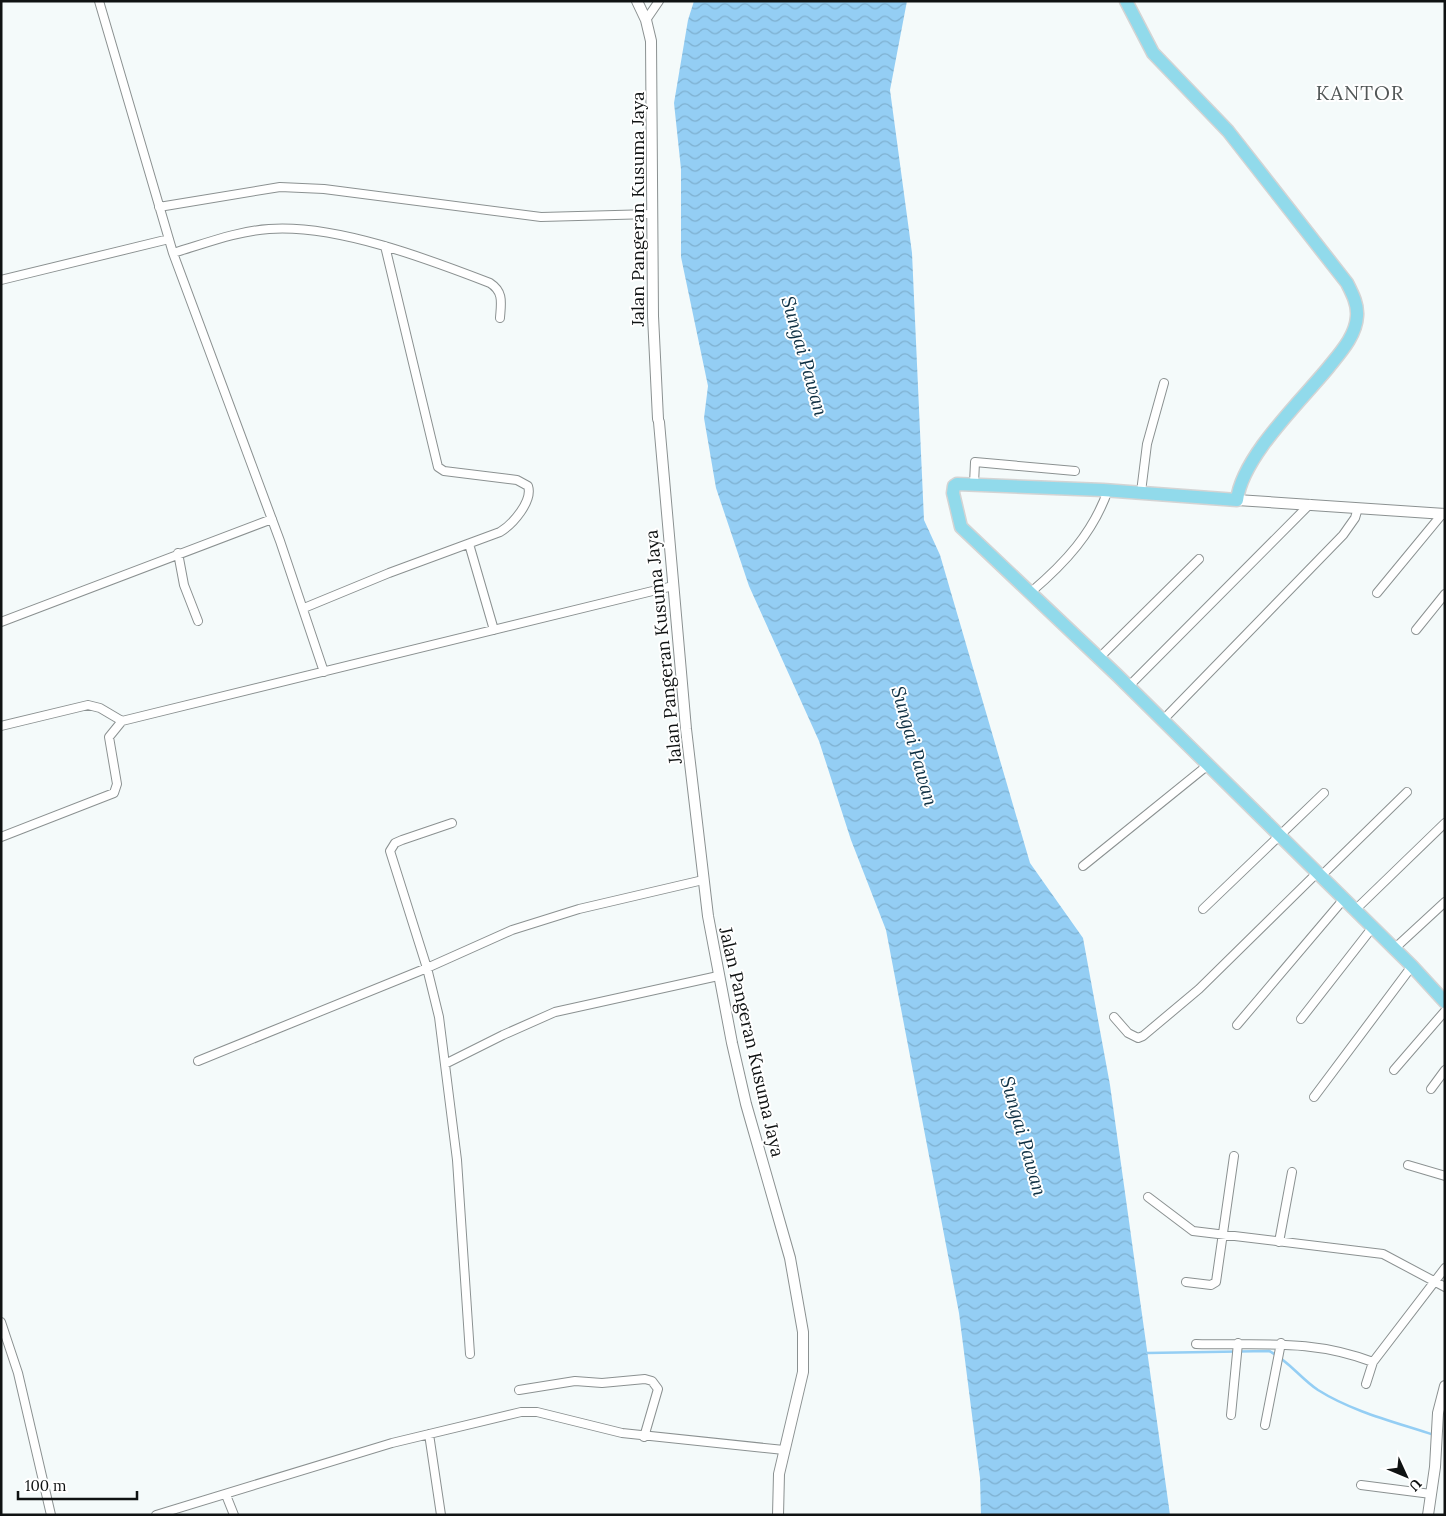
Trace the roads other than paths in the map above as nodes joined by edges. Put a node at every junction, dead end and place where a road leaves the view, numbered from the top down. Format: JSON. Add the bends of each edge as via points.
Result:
{"nodes":[{"id":1,"x":98,"y":1,"type":"edge"},
{"id":2,"x":637,"y":1,"type":"edge"},
{"id":3,"x":659,"y":1,"type":"edge"},
{"id":4,"x":1126,"y":1,"type":"edge"},
{"id":5,"x":646,"y":20,"type":"junction"},
{"id":6,"x":159,"y":207,"type":"junction"},
{"id":7,"x":652,"y":214,"type":"junction"},
{"id":8,"x":169,"y":239,"type":"junction"},
{"id":9,"x":385,"y":246,"type":"junction"},
{"id":10,"x":173,"y":253,"type":"junction"},
{"id":11,"x":1,"y":280,"type":"edge"},
{"id":12,"x":500,"y":318,"type":"dead end"},
{"id":13,"x":1164,"y":383,"type":"dead end"},
{"id":14,"x":1075,"y":471,"type":"dead end"},
{"id":15,"x":974,"y":484,"type":"junction"},
{"id":16,"x":1141,"y":485,"type":"junction"},
{"id":17,"x":1108,"y":490,"type":"junction"},
{"id":18,"x":1237,"y":500,"type":"junction"},
{"id":19,"x":1310,"y":504,"type":"junction"},
{"id":20,"x":1358,"y":508,"type":"junction"},
{"id":21,"x":1444,"y":514,"type":"edge"},
{"id":22,"x":272,"y":519,"type":"junction"},
{"id":23,"x":469,"y":544,"type":"junction"},
{"id":24,"x":178,"y":553,"type":"junction"},
{"id":25,"x":1199,"y":559,"type":"dead end"},
{"id":26,"x":673,"y":586,"type":"junction"},
{"id":27,"x":1031,"y":592,"type":"junction"},
{"id":28,"x":1377,"y":594,"type":"dead end"},
{"id":29,"x":1445,"y":594,"type":"edge"},
{"id":30,"x":304,"y":608,"type":"junction"},
{"id":31,"x":198,"y":621,"type":"dead end"},
{"id":32,"x":1,"y":622,"type":"edge"},
{"id":33,"x":494,"y":630,"type":"junction"},
{"id":34,"x":1416,"y":630,"type":"dead end"},
{"id":35,"x":1100,"y":658,"type":"junction"},
{"id":36,"x":324,"y":672,"type":"junction"},
{"id":37,"x":1128,"y":686,"type":"junction"},
{"id":38,"x":122,"y":720,"type":"junction"},
{"id":39,"x":1162,"y":721,"type":"junction"},
{"id":40,"x":1,"y":726,"type":"edge"},
{"id":41,"x":1208,"y":765,"type":"junction"},
{"id":42,"x":1407,"y":792,"type":"dead end"},
{"id":43,"x":1324,"y":793,"type":"dead end"},
{"id":44,"x":452,"y":823,"type":"dead end"},
{"id":45,"x":1445,"y":823,"type":"edge"},
{"id":46,"x":1278,"y":834,"type":"junction"},
{"id":47,"x":1,"y":837,"type":"edge"},
{"id":48,"x":1083,"y":866,"type":"dead end"},
{"id":49,"x":1318,"y":875,"type":"junction"},
{"id":50,"x":703,"y":880,"type":"junction"},
{"id":51,"x":1343,"y":900,"type":"junction"},
{"id":52,"x":1445,"y":902,"type":"edge"},
{"id":53,"x":1203,"y":908,"type":"dead end"},
{"id":54,"x":1354,"y":911,"type":"junction"},
{"id":55,"x":1372,"y":928,"type":"junction"},
{"id":56,"x":1394,"y":950,"type":"junction"},
{"id":57,"x":1412,"y":966,"type":"junction"},
{"id":58,"x":427,"y":968,"type":"junction"},
{"id":59,"x":718,"y":976,"type":"junction"},
{"id":60,"x":1445,"y":1002,"type":"edge"},
{"id":61,"x":1445,"y":1011,"type":"edge"},
{"id":62,"x":1114,"y":1017,"type":"dead end"},
{"id":63,"x":1301,"y":1019,"type":"dead end"},
{"id":64,"x":1237,"y":1025,"type":"dead end"},
{"id":65,"x":198,"y":1061,"type":"dead end"},
{"id":66,"x":445,"y":1064,"type":"junction"},
{"id":67,"x":1394,"y":1070,"type":"dead end"},
{"id":68,"x":1445,"y":1070,"type":"edge"},
{"id":69,"x":1431,"y":1089,"type":"dead end"},
{"id":70,"x":1314,"y":1097,"type":"dead end"},
{"id":71,"x":1234,"y":1156,"type":"dead end"},
{"id":72,"x":1408,"y":1165,"type":"dead end"},
{"id":73,"x":1292,"y":1172,"type":"dead end"},
{"id":74,"x":1445,"y":1176,"type":"edge"},
{"id":75,"x":1148,"y":1197,"type":"dead end"},
{"id":76,"x":1222,"y":1236,"type":"junction"},
{"id":77,"x":1279,"y":1242,"type":"junction"},
{"id":78,"x":1445,"y":1268,"type":"edge"},
{"id":79,"x":1435,"y":1281,"type":"junction"},
{"id":80,"x":1186,"y":1282,"type":"dead end"},
{"id":81,"x":1445,"y":1286,"type":"edge"},
{"id":82,"x":1,"y":1322,"type":"edge"},
{"id":83,"x":1238,"y":1343,"type":"junction"},
{"id":84,"x":1281,"y":1343,"type":"junction"},
{"id":85,"x":1196,"y":1344,"type":"dead end"},
{"id":86,"x":470,"y":1354,"type":"dead end"},
{"id":87,"x":1373,"y":1362,"type":"junction"},
{"id":88,"x":1366,"y":1384,"type":"dead end"},
{"id":89,"x":1445,"y":1386,"type":"edge"},
{"id":90,"x":519,"y":1390,"type":"dead end"},
{"id":91,"x":1232,"y":1416,"type":"dead end"},
{"id":92,"x":1265,"y":1425,"type":"dead end"},
{"id":93,"x":430,"y":1434,"type":"junction"},
{"id":94,"x":644,"y":1437,"type":"junction"},
{"id":95,"x":1440,"y":1443,"type":"edge"},
{"id":96,"x":784,"y":1450,"type":"junction"},
{"id":97,"x":1361,"y":1485,"type":"dead end"},
{"id":98,"x":1431,"y":1494,"type":"junction"},
{"id":99,"x":226,"y":1495,"type":"junction"},
{"id":100,"x":51,"y":1515,"type":"edge"},
{"id":101,"x":156,"y":1515,"type":"edge"},
{"id":102,"x":234,"y":1515,"type":"edge"},
{"id":103,"x":441,"y":1515,"type":"edge"},
{"id":104,"x":778,"y":1515,"type":"edge"},
{"id":105,"x":1428,"y":1515,"type":"edge"}],
"edges":[{"from":1,"to":6,"type":"street"},
{"from":2,"to":5,"type":"street","name":"Jalan Pangeran Kusuma Jaya"},
{"from":3,"to":5,"type":"street"},
{"from":4,"to":18,"type":"main road","via":[[1153,53],[1251,159],[1347,283],[1357,305],[1355,328],[1348,341],[1254,457],[1239,486]]},
{"from":5,"to":7,"type":"street","name":"Jalan Pangeran Kusuma Jaya","via":[[651,41],[652,73]]},
{"from":6,"to":7,"type":"street","via":[[280,186],[541,217]]},
{"from":6,"to":8,"type":"street"},
{"from":7,"to":26,"type":"street","name":"Jalan Pangeran Kusuma Jaya","via":[[658,420]]},
{"from":8,"to":10,"type":"street"},
{"from":8,"to":11,"type":"street"},
{"from":9,"to":10,"type":"street","via":[[312,231],[271,228]]},
{"from":9,"to":12,"type":"street","via":[[490,283],[500,292]]},
{"from":9,"to":23,"type":"street","via":[[438,467],[444,471],[517,480],[530,488],[508,527]]},
{"from":10,"to":22,"type":"street"},
{"from":13,"to":16,"type":"street"},
{"from":14,"to":15,"type":"street","via":[[975,467]]},
{"from":15,"to":17,"type":"main road"},
{"from":15,"to":27,"type":"main road","via":[[957,484],[953,488],[961,527]]},
{"from":16,"to":17,"type":"main road"},
{"from":16,"to":18,"type":"main road"},
{"from":17,"to":27,"type":"street","via":[[1075,550]]},
{"from":18,"to":19,"type":"street"},
{"from":19,"to":20,"type":"street"},
{"from":19,"to":37,"type":"street"},
{"from":20,"to":21,"type":"street"},
{"from":20,"to":39,"type":"street","via":[[1343,535]]},
{"from":21,"to":28,"type":"street"},
{"from":22,"to":24,"type":"street"},
{"from":22,"to":30,"type":"street"},
{"from":23,"to":30,"type":"street"},
{"from":23,"to":33,"type":"street"},
{"from":24,"to":31,"type":"street","via":[[184,585]]},
{"from":24,"to":32,"type":"street"},
{"from":25,"to":35,"type":"street"},
{"from":26,"to":33,"type":"street"},
{"from":26,"to":50,"type":"street","name":"Jalan Pangeran Kusuma Jaya"},
{"from":27,"to":35,"type":"main road"},
{"from":29,"to":34,"type":"street"},
{"from":30,"to":36,"type":"street"},
{"from":33,"to":36,"type":"street"},
{"from":35,"to":37,"type":"main road"},
{"from":36,"to":38,"type":"street"},
{"from":37,"to":39,"type":"main road"},
{"from":38,"to":40,"type":"street","via":[[88,705]]},
{"from":38,"to":47,"type":"street","via":[[110,737],[117,784],[114,793]]},
{"from":39,"to":41,"type":"main road"},
{"from":41,"to":46,"type":"main road"},
{"from":41,"to":48,"type":"street"},
{"from":42,"to":49,"type":"street"},
{"from":43,"to":46,"type":"street"},
{"from":44,"to":58,"type":"street","via":[[402,840],[390,851]]},
{"from":45,"to":54,"type":"street"},
{"from":46,"to":49,"type":"main road"},
{"from":46,"to":53,"type":"street"},
{"from":49,"to":51,"type":"main road"},
{"from":49,"to":62,"type":"street","via":[[1200,989],[1143,1036],[1133,1036]]},
{"from":50,"to":58,"type":"street","via":[[548,918],[512,930]]},
{"from":50,"to":59,"type":"street","name":"Jalan Pangeran Kusuma Jaya"},
{"from":51,"to":54,"type":"main road"},
{"from":51,"to":64,"type":"street"},
{"from":52,"to":56,"type":"street"},
{"from":54,"to":55,"type":"main road"},
{"from":55,"to":56,"type":"main road"},
{"from":55,"to":63,"type":"street"},
{"from":56,"to":57,"type":"main road"},
{"from":57,"to":60,"type":"main road"},
{"from":57,"to":70,"type":"street"},
{"from":58,"to":65,"type":"street"},
{"from":58,"to":66,"type":"street","via":[[439,1017]]},
{"from":59,"to":66,"type":"street","via":[[555,1012]]},
{"from":59,"to":96,"type":"street","name":"Jalan Pangeran Kusuma Jaya","via":[[746,1104],[790,1258],[800,1307],[804,1361]]},
{"from":61,"to":67,"type":"street"},
{"from":66,"to":86,"type":"street","via":[[460,1205]]},
{"from":68,"to":69,"type":"street"},
{"from":71,"to":76,"type":"street"},
{"from":72,"to":74,"type":"street"},
{"from":73,"to":77,"type":"street"},
{"from":75,"to":76,"type":"street","via":[[1188,1229]]},
{"from":76,"to":77,"type":"street"},
{"from":76,"to":80,"type":"street","via":[[1216,1283]]},
{"from":77,"to":79,"type":"street","via":[[1383,1254]]},
{"from":78,"to":79,"type":"street"},
{"from":79,"to":81,"type":"street"},
{"from":79,"to":87,"type":"street"},
{"from":82,"to":100,"type":"street","via":[[18,1373]]},
{"from":83,"to":84,"type":"street"},
{"from":83,"to":85,"type":"street"},
{"from":83,"to":91,"type":"street"},
{"from":84,"to":87,"type":"street","via":[[1348,1353]]},
{"from":84,"to":92,"type":"street"},
{"from":87,"to":88,"type":"street"},
{"from":89,"to":95,"type":"street","via":[[1437,1423]]},
{"from":90,"to":94,"type":"street","via":[[575,1381],[652,1381],[658,1389]]},
{"from":93,"to":94,"type":"street","via":[[521,1412],[537,1412]]},
{"from":93,"to":99,"type":"street"},
{"from":93,"to":103,"type":"street"},
{"from":94,"to":96,"type":"street"},
{"from":95,"to":98,"type":"street"},
{"from":96,"to":104,"type":"street","name":"Jalan Pangeran Kusuma Jaya","via":[[779,1474]]},
{"from":97,"to":98,"type":"street"},
{"from":98,"to":105,"type":"street"},
{"from":99,"to":101,"type":"street"},
{"from":99,"to":102,"type":"street"}]}
